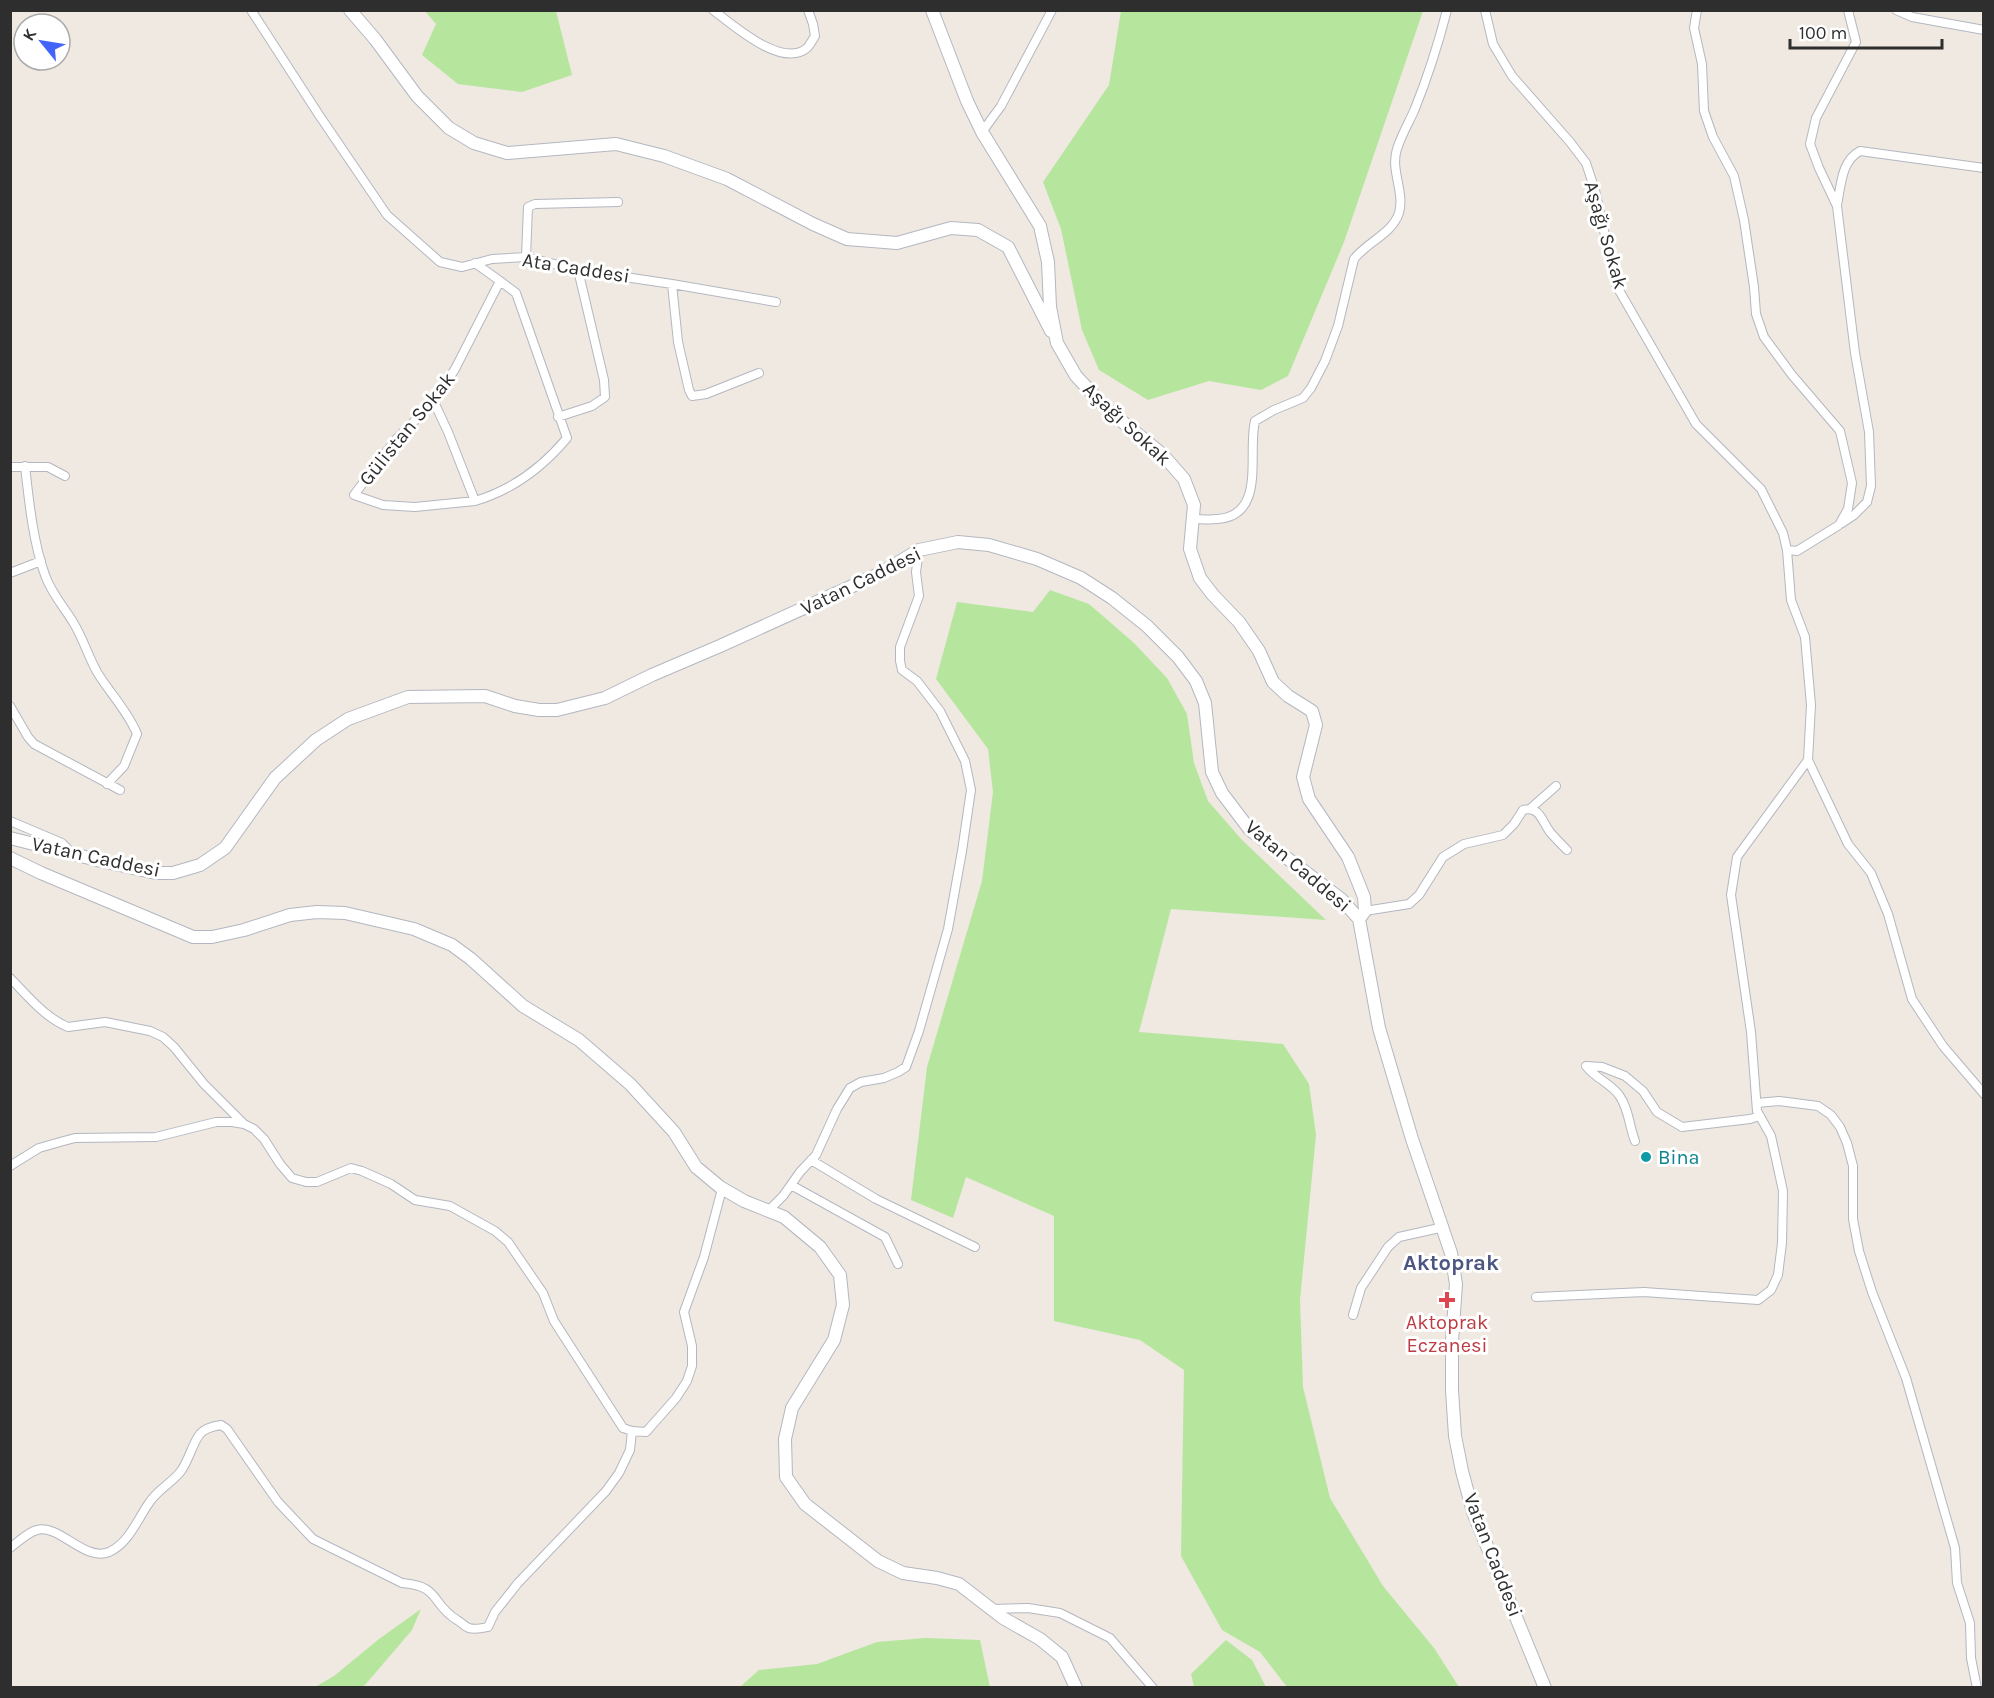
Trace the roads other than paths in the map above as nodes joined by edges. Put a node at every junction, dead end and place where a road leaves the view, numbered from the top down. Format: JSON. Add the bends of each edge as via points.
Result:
{"nodes":[{"id":1,"x":251,"y":10,"type":"edge"},
{"id":2,"x":350,"y":10,"type":"edge"},
{"id":3,"x":712,"y":10,"type":"edge"},
{"id":4,"x":808,"y":10,"type":"edge"},
{"id":5,"x":932,"y":10,"type":"edge"},
{"id":6,"x":1052,"y":10,"type":"edge"},
{"id":7,"x":1447,"y":10,"type":"edge"},
{"id":8,"x":1485,"y":10,"type":"edge"},
{"id":9,"x":1697,"y":10,"type":"edge"},
{"id":10,"x":1848,"y":10,"type":"edge"},
{"id":11,"x":1896,"y":10,"type":"edge"},
{"id":12,"x":1983,"y":30,"type":"edge"},
{"id":13,"x":982,"y":132,"type":"junction"},
{"id":14,"x":1983,"y":168,"type":"edge"},
{"id":15,"x":618,"y":202,"type":"dead end"},
{"id":16,"x":1837,"y":206,"type":"junction"},
{"id":17,"x":526,"y":257,"type":"junction"},
{"id":18,"x":475,"y":263,"type":"junction"},
{"id":19,"x":578,"y":270,"type":"junction"},
{"id":20,"x":500,"y":280,"type":"junction"},
{"id":21,"x":672,"y":284,"type":"junction"},
{"id":22,"x":776,"y":302,"type":"dead end"},
{"id":23,"x":1057,"y":342,"type":"junction"},
{"id":24,"x":759,"y":372,"type":"dead end"},
{"id":25,"x":434,"y":402,"type":"junction"},
{"id":26,"x":558,"y":417,"type":"junction"},
{"id":27,"x":10,"y":466,"type":"edge"},
{"id":28,"x":25,"y":466,"type":"junction"},
{"id":29,"x":65,"y":476,"type":"dead end"},
{"id":30,"x":474,"y":501,"type":"junction"},
{"id":31,"x":1193,"y":519,"type":"junction"},
{"id":32,"x":1839,"y":525,"type":"junction"},
{"id":33,"x":1786,"y":549,"type":"junction"},
{"id":34,"x":919,"y":550,"type":"junction"},
{"id":35,"x":41,"y":561,"type":"junction"},
{"id":36,"x":10,"y":573,"type":"edge"},
{"id":37,"x":10,"y":706,"type":"edge"},
{"id":38,"x":1808,"y":760,"type":"junction"},
{"id":39,"x":107,"y":784,"type":"junction"},
{"id":40,"x":1556,"y":786,"type":"dead end"},
{"id":41,"x":120,"y":790,"type":"dead end"},
{"id":42,"x":1531,"y":808,"type":"junction"},
{"id":43,"x":10,"y":821,"type":"edge"},
{"id":44,"x":10,"y":837,"type":"edge"},
{"id":45,"x":1567,"y":850,"type":"dead end"},
{"id":46,"x":73,"y":855,"type":"junction"},
{"id":47,"x":10,"y":858,"type":"edge"},
{"id":48,"x":1362,"y":915,"type":"junction"},
{"id":49,"x":10,"y":978,"type":"edge"},
{"id":50,"x":1983,"y":1094,"type":"edge"},
{"id":51,"x":1757,"y":1102,"type":"junction"},
{"id":52,"x":1760,"y":1116,"type":"junction"},
{"id":53,"x":244,"y":1124,"type":"junction"},
{"id":54,"x":1635,"y":1141,"type":"dead end"},
{"id":55,"x":811,"y":1160,"type":"junction"},
{"id":56,"x":10,"y":1166,"type":"edge"},
{"id":57,"x":791,"y":1185,"type":"junction"},
{"id":58,"x":722,"y":1189,"type":"junction"},
{"id":59,"x":768,"y":1211,"type":"junction"},
{"id":60,"x":1444,"y":1227,"type":"junction"},
{"id":61,"x":975,"y":1247,"type":"dead end"},
{"id":62,"x":898,"y":1264,"type":"dead end"},
{"id":63,"x":1536,"y":1297,"type":"dead end"},
{"id":64,"x":1353,"y":1315,"type":"dead end"},
{"id":65,"x":633,"y":1431,"type":"junction"},
{"id":66,"x":10,"y":1548,"type":"edge"},
{"id":67,"x":992,"y":1609,"type":"junction"},
{"id":68,"x":1076,"y":1688,"type":"edge"},
{"id":69,"x":1153,"y":1688,"type":"edge"},
{"id":70,"x":1545,"y":1688,"type":"edge"},
{"id":71,"x":1977,"y":1688,"type":"edge"}],
"edges":[{"from":1,"to":18,"type":"street","name":"Ata Caddesi","via":[[387,215],[440,262],[462,267]]},
{"from":2,"to":23,"type":"street","via":[[417,96],[449,128],[474,143],[507,153],[616,144],[664,156],[727,179],[847,239],[897,243],[951,228],[978,230],[1008,247]]},
{"from":3,"to":4,"type":"street","via":[[753,40],[788,55],[807,48],[815,36]]},
{"from":5,"to":13,"type":"street","name":"Aşağı Sokak"},
{"from":6,"to":13,"type":"street","via":[[1001,106]]},
{"from":7,"to":31,"type":"street","via":[[1438,45],[1394,159],[1399,214],[1387,231],[1354,259],[1338,326],[1311,388],[1303,398],[1255,421],[1252,487],[1247,500],[1234,515]]},
{"from":8,"to":33,"type":"street","name":"Aşağı Sokak","via":[[1492,44],[1512,76],[1586,163],[1616,285],[1696,424],[1761,489],[1783,533]]},
{"from":9,"to":32,"type":"street","via":[[1694,28],[1702,64],[1704,111],[1734,176],[1744,220],[1755,314],[1764,337],[1840,431],[1852,483],[1848,509]]},
{"from":10,"to":16,"type":"street","via":[[1856,42],[1816,118],[1810,144]]},
{"from":11,"to":12,"type":"street","via":[[1912,17]]},
{"from":13,"to":23,"type":"street","name":"Aşağı Sokak","via":[[1040,226]]},
{"from":14,"to":16,"type":"street","via":[[1860,151],[1851,155],[1844,170]]},
{"from":15,"to":17,"type":"street","via":[[528,207]]},
{"from":16,"to":32,"type":"street","via":[[1869,432],[1871,486],[1867,502]]},
{"from":17,"to":18,"type":"street","name":"Ata Caddesi"},
{"from":17,"to":19,"type":"street","name":"Ata Caddesi"},
{"from":18,"to":20,"type":"street"},
{"from":19,"to":21,"type":"street","name":"Ata Caddesi"},
{"from":19,"to":26,"type":"street","via":[[605,397],[592,406]]},
{"from":20,"to":25,"type":"street","name":"Gülistan Sokak"},
{"from":20,"to":26,"type":"street","via":[[516,293]]},
{"from":21,"to":22,"type":"street","name":"Ata Caddesi"},
{"from":21,"to":24,"type":"street","via":[[678,342],[693,396]]},
{"from":23,"to":31,"type":"street","name":"Aşağı Sokak","via":[[1076,376],[1107,410],[1163,456],[1184,479],[1194,505]]},
{"from":25,"to":30,"type":"street"},
{"from":25,"to":30,"type":"street","name":"Gülistan Sokak","via":[[397,438],[354,495],[383,505],[415,507]]},
{"from":26,"to":30,"type":"street","via":[[567,438],[554,454],[522,480]]},
{"from":27,"to":28,"type":"street"},
{"from":28,"to":29,"type":"street","via":[[48,467]]},
{"from":28,"to":35,"type":"street"},
{"from":31,"to":48,"type":"street","name":"Aşağı Sokak","via":[[1190,549],[1200,578],[1239,622],[1274,682],[1312,711],[1316,724],[1304,777],[1309,799],[1348,857],[1364,897]]},
{"from":32,"to":33,"type":"street","via":[[1797,551]]},
{"from":33,"to":38,"type":"street","name":"Aşağı Sokak","via":[[1791,600],[1805,637],[1811,705]]},
{"from":34,"to":46,"type":"street","name":"Vatan Caddesi","via":[[881,573],[605,699],[539,710],[485,696],[408,697],[348,719],[316,740],[275,778],[225,849],[200,865],[173,873],[156,873]]},
{"from":34,"to":48,"type":"street","name":"Vatan Caddesi","via":[[958,542],[989,545],[1037,559],[1112,597],[1178,657],[1196,681],[1204,703],[1212,772],[1233,810],[1250,830]]},
{"from":34,"to":55,"type":"street","via":[[915,572],[919,596],[900,647],[900,662],[902,670],[917,681],[940,711],[965,761],[972,790],[962,851],[948,929],[906,1066],[884,1078],[850,1088]]},
{"from":35,"to":36,"type":"street"},
{"from":35,"to":39,"type":"street","via":[[55,596],[136,734],[124,766]]},
{"from":37,"to":39,"type":"street","via":[[34,744]]},
{"from":38,"to":50,"type":"street","via":[[1848,844],[1871,873],[1888,914],[1912,999],[1943,1047]]},
{"from":38,"to":51,"type":"street","via":[[1737,857],[1731,895]]},
{"from":39,"to":41,"type":"street"},
{"from":40,"to":42,"type":"street"},
{"from":42,"to":45,"type":"street","via":[[1539,812]]},
{"from":42,"to":48,"type":"street","via":[[1523,810],[1503,835],[1464,844],[1443,857],[1409,904]]},
{"from":43,"to":46,"type":"street","via":[[62,843]]},
{"from":44,"to":46,"type":"street","name":"Vatan Caddesi"},
{"from":47,"to":58,"type":"street","via":[[193,937],[212,937],[290,915],[318,912],[345,913],[414,929],[452,945],[523,1006],[579,1040],[630,1084],[674,1132],[696,1167]]},
{"from":48,"to":60,"type":"street","name":"Vatan Caddesi","via":[[1379,1029]]},
{"from":49,"to":53,"type":"street","via":[[45,1014],[68,1027],[105,1022],[150,1030],[163,1037]]},
{"from":51,"to":52,"type":"street"},
{"from":51,"to":71,"type":"street","via":[[1818,1106],[1831,1115],[1847,1143],[1853,1166],[1853,1219],[1859,1251],[1906,1378],[1955,1548],[1957,1583],[1970,1623]]},
{"from":52,"to":54,"type":"street","via":[[1682,1127],[1657,1112],[1643,1091],[1625,1076],[1602,1067],[1586,1066],[1618,1094]]},
{"from":52,"to":63,"type":"street","via":[[1771,1136],[1783,1191],[1782,1243],[1778,1275],[1771,1290],[1758,1300],[1644,1292]]},
{"from":53,"to":56,"type":"street","via":[[216,1122],[156,1137],[75,1138],[39,1148]]},
{"from":53,"to":65,"type":"street","via":[[264,1139],[292,1178],[317,1182],[351,1168],[363,1171],[415,1200],[450,1206],[495,1231],[508,1242],[543,1293],[554,1321],[623,1428]]},
{"from":55,"to":57,"type":"street"},
{"from":55,"to":61,"type":"street","via":[[876,1199]]},
{"from":57,"to":59,"type":"street"},
{"from":57,"to":62,"type":"street","via":[[885,1237]]},
{"from":58,"to":59,"type":"street"},
{"from":58,"to":65,"type":"street","via":[[684,1312],[692,1346],[687,1381],[646,1432]]},
{"from":59,"to":67,"type":"street","via":[[784,1217],[820,1247],[840,1275],[843,1305],[834,1340],[792,1408],[785,1439],[786,1477],[805,1504],[878,1561],[903,1573],[959,1584]]},
{"from":60,"to":64,"type":"street","via":[[1398,1237],[1361,1288]]},
{"from":60,"to":70,"type":"street","name":"Vatan Caddesi","via":[[1456,1284],[1452,1390],[1462,1471],[1473,1512]]},
{"from":65,"to":66,"type":"street","via":[[630,1450],[606,1491],[519,1583],[488,1627],[470,1628],[444,1610],[424,1587],[402,1582],[312,1539],[221,1425],[200,1434],[181,1471],[150,1500],[122,1543],[107,1552],[96,1553],[44,1529],[35,1530]]},
{"from":67,"to":68,"type":"street","via":[[1062,1657]]},
{"from":67,"to":69,"type":"street","via":[[1028,1608],[1060,1613],[1110,1638]]}]}
